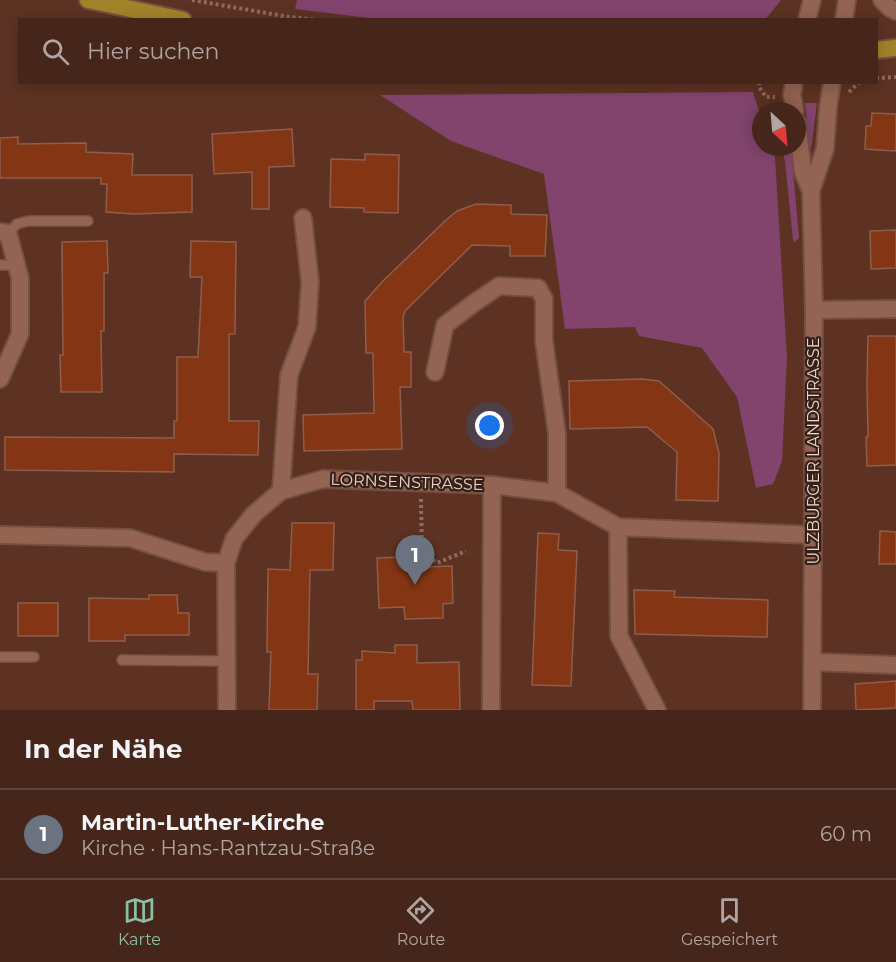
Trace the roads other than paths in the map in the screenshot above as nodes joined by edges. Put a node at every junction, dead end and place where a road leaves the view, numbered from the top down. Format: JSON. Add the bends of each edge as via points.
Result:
{"nodes":[{"id":1,"x":88,"y":0,"type":"edge"},
{"id":2,"x":812,"y":0,"type":"edge"},
{"id":3,"x":847,"y":0,"type":"edge"},
{"id":4,"x":882,"y":0,"type":"edge"},
{"id":5,"x":896,"y":11,"type":"edge"},
{"id":6,"x":174,"y":18,"type":"edge"},
{"id":7,"x":808,"y":18,"type":"edge"},
{"id":8,"x":844,"y":18,"type":"edge"},
{"id":9,"x":896,"y":48,"type":"edge"},
{"id":10,"x":878,"y":50,"type":"edge"},
{"id":11,"x":794,"y":84,"type":"edge"},
{"id":12,"x":832,"y":84,"type":"edge"},
{"id":13,"x":793,"y":102,"type":"edge"},
{"id":14,"x":801,"y":156,"type":"edge"},
{"id":15,"x":812,"y":191,"type":"junction"},
{"id":16,"x":303,"y":219,"type":"dead end"},
{"id":17,"x":88,"y":221,"type":"dead end"},
{"id":18,"x":4,"y":232,"type":"edge"},
{"id":19,"x":8,"y":265,"type":"edge"},
{"id":20,"x":896,"y":309,"type":"edge"},
{"id":21,"x":814,"y":310,"type":"junction"},
{"id":22,"x":435,"y":372,"type":"dead end"},
{"id":23,"x":0,"y":379,"type":"edge"},
{"id":24,"x":492,"y":485,"type":"junction"},
{"id":25,"x":281,"y":491,"type":"junction"},
{"id":26,"x":557,"y":493,"type":"junction"},
{"id":27,"x":618,"y":527,"type":"junction"},
{"id":28,"x":0,"y":535,"type":"edge"},
{"id":29,"x":813,"y":535,"type":"junction"},
{"id":30,"x":226,"y":563,"type":"junction"},
{"id":31,"x":0,"y":657,"type":"edge"},
{"id":32,"x":34,"y":657,"type":"dead end"},
{"id":33,"x":122,"y":660,"type":"dead end"},
{"id":34,"x":227,"y":661,"type":"junction"},
{"id":35,"x":813,"y":662,"type":"junction"},
{"id":36,"x":896,"y":664,"type":"edge"},
{"id":37,"x":227,"y":710,"type":"edge"},
{"id":38,"x":491,"y":710,"type":"edge"},
{"id":39,"x":657,"y":710,"type":"edge"},
{"id":40,"x":812,"y":710,"type":"edge"}],
"edges":[{"from":1,"to":6,"type":"main road"},
{"from":2,"to":7,"type":"street"},
{"from":3,"to":8,"type":"street"},
{"from":4,"to":5,"type":"street"},
{"from":9,"to":10,"type":"main road"},
{"from":11,"to":13,"type":"street"},
{"from":12,"to":15,"type":"street","name":"ULZBURGER LANDSTRASSE","via":[[825,149]]},
{"from":14,"to":15,"type":"street","name":"ULZBURGER LANDSTRASSE"},
{"from":15,"to":21,"type":"street","name":"ULZBURGER LANDSTRASSE"},
{"from":16,"to":25,"type":"street","via":[[310,282],[307,327],[290,375]]},
{"from":17,"to":18,"type":"lane","via":[[28,221]]},
{"from":18,"to":19,"type":"street"},
{"from":19,"to":23,"type":"street","via":[[20,278],[20,334]]},
{"from":20,"to":21,"type":"street"},
{"from":21,"to":29,"type":"street","name":"ULZBURGER LANDSTRASSE"},
{"from":22,"to":26,"type":"street","via":[[446,325],[499,286],[538,288],[544,298]]},
{"from":24,"to":25,"type":"street","name":"LORNSENSTRASSE","via":[[323,479]]},
{"from":24,"to":26,"type":"street","name":"LORNSENSTRASSE"},
{"from":24,"to":38,"type":"street"},
{"from":25,"to":30,"type":"street","name":"LORNSENSTRASSE","via":[[234,539]]},
{"from":26,"to":27,"type":"street","name":"LORNSENSTRASSE"},
{"from":27,"to":29,"type":"street","name":"LORNSENSTRASSE"},
{"from":27,"to":39,"type":"street","via":[[619,636]]},
{"from":28,"to":30,"type":"street","via":[[130,538],[205,562]]},
{"from":29,"to":35,"type":"street","name":"ULZBURGER LANDSTRASSE"},
{"from":30,"to":34,"type":"street","name":"LORNSENSTRASSE"},
{"from":31,"to":32,"type":"lane"},
{"from":33,"to":34,"type":"lane"},
{"from":34,"to":37,"type":"street","name":"LORNSENSTRASSE"},
{"from":35,"to":36,"type":"street"},
{"from":35,"to":40,"type":"street","name":"ULZBURGER LANDSTRASSE"}]}
